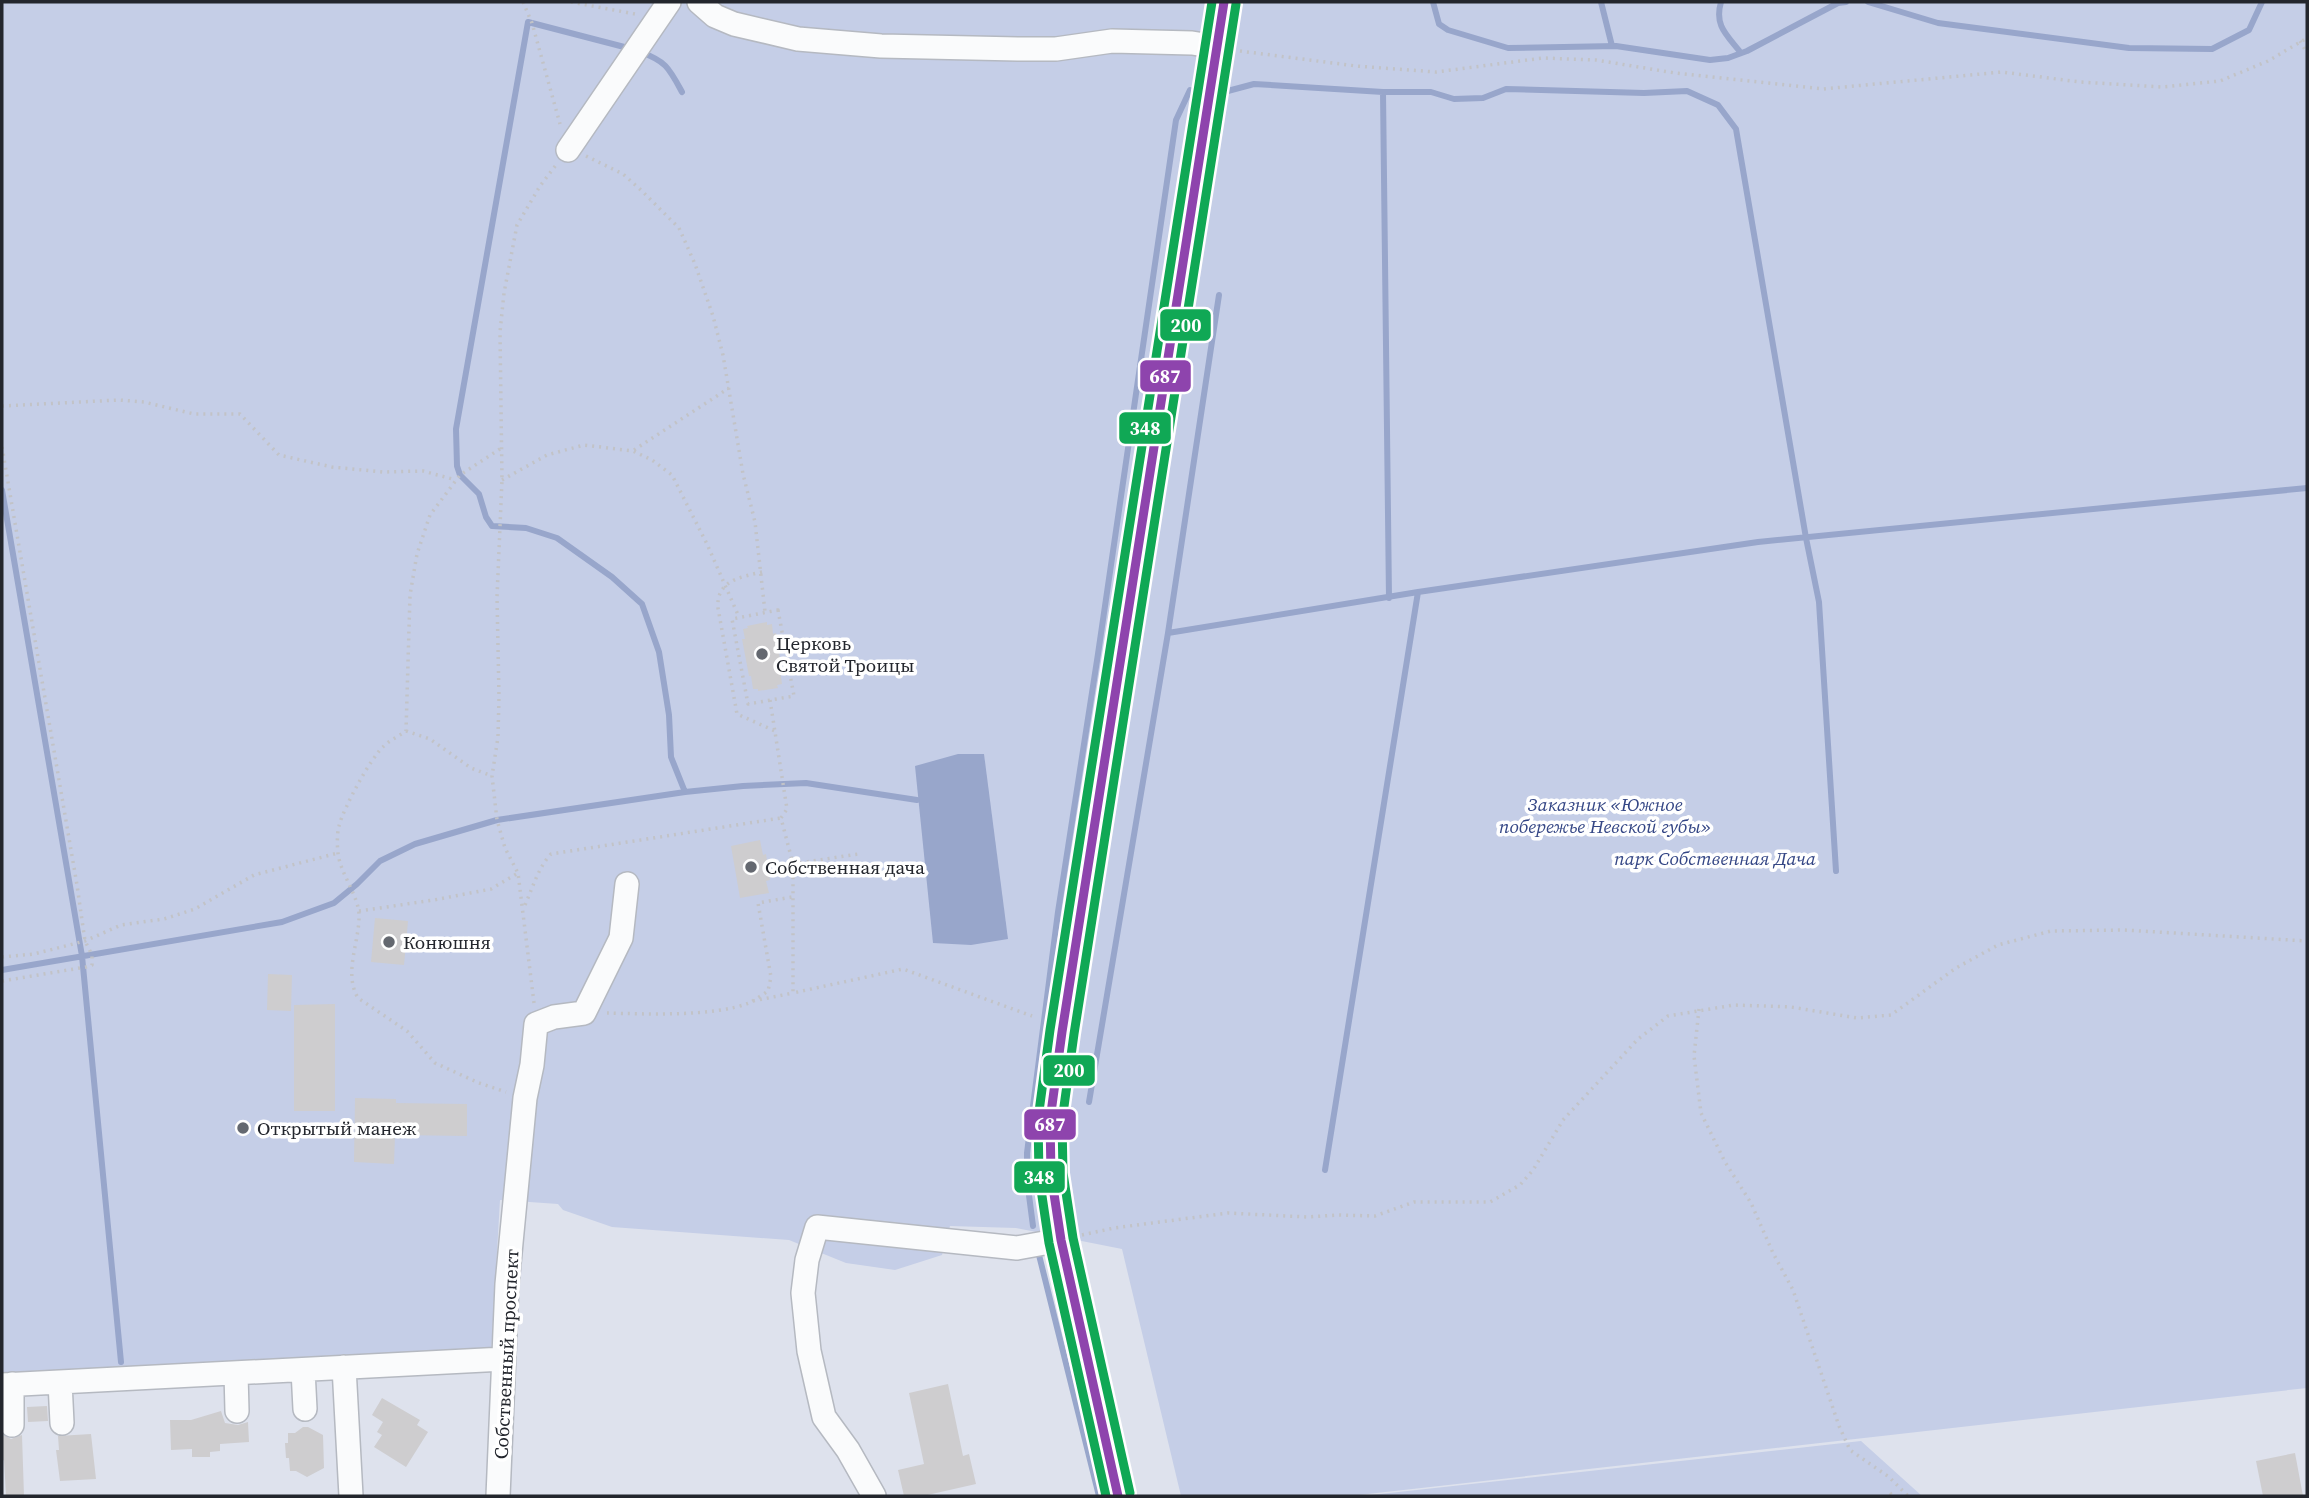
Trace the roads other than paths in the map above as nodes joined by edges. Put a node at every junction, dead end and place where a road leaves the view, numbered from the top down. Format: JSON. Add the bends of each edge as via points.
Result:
{"nodes":[{"id":1,"x":699,"y":2,"type":"edge"},
{"id":2,"x":1224,"y":2,"type":"edge"},
{"id":3,"x":664,"y":10,"type":"edge"},
{"id":4,"x":1217,"y":47,"type":"junction"},
{"id":5,"x":568,"y":150,"type":"road end"},
{"id":6,"x":627,"y":884,"type":"dead end"},
{"id":7,"x":1060,"y":1240,"type":"junction"},
{"id":8,"x":504,"y":1359,"type":"junction"},
{"id":9,"x":344,"y":1367,"type":"junction"},
{"id":10,"x":303,"y":1370,"type":"junction"},
{"id":11,"x":236,"y":1373,"type":"junction"},
{"id":12,"x":60,"y":1382,"type":"junction"},
{"id":13,"x":7,"y":1385,"type":"edge"},
{"id":14,"x":305,"y":1409,"type":"dead end"},
{"id":15,"x":237,"y":1411,"type":"dead end"},
{"id":16,"x":62,"y":1423,"type":"dead end"},
{"id":17,"x":12,"y":1425,"type":"dead end"},
{"id":18,"x":351,"y":1496,"type":"edge"},
{"id":19,"x":498,"y":1496,"type":"edge"},
{"id":20,"x":874,"y":1496,"type":"edge"},
{"id":21,"x":1118,"y":1496,"type":"edge"}],
"edges":[{"from":1,"to":4,"type":"street","via":[[734,24],[798,39],[920,47],[1056,48],[1112,41]]},
{"from":2,"to":4,"type":"main road"},
{"from":3,"to":5,"type":"street"},
{"from":4,"to":7,"type":"main road","via":[[1050,1120]]},
{"from":6,"to":8,"type":"street","name":"Собственный проспект","via":[[621,938],[584,1013],[536,1024],[525,1098]]},
{"from":7,"to":20,"type":"street","via":[[1017,1248],[817,1227],[803,1293],[808,1351],[824,1417]]},
{"from":7,"to":21,"type":"main road"},
{"from":8,"to":9,"type":"street"},
{"from":8,"to":19,"type":"street","name":"Собственный проспект"},
{"from":9,"to":10,"type":"street"},
{"from":9,"to":18,"type":"street"},
{"from":10,"to":11,"type":"street"},
{"from":10,"to":14,"type":"street"},
{"from":11,"to":12,"type":"street"},
{"from":11,"to":15,"type":"street"},
{"from":12,"to":13,"type":"street"},
{"from":12,"to":16,"type":"street"},
{"from":13,"to":17,"type":"street"}]}
